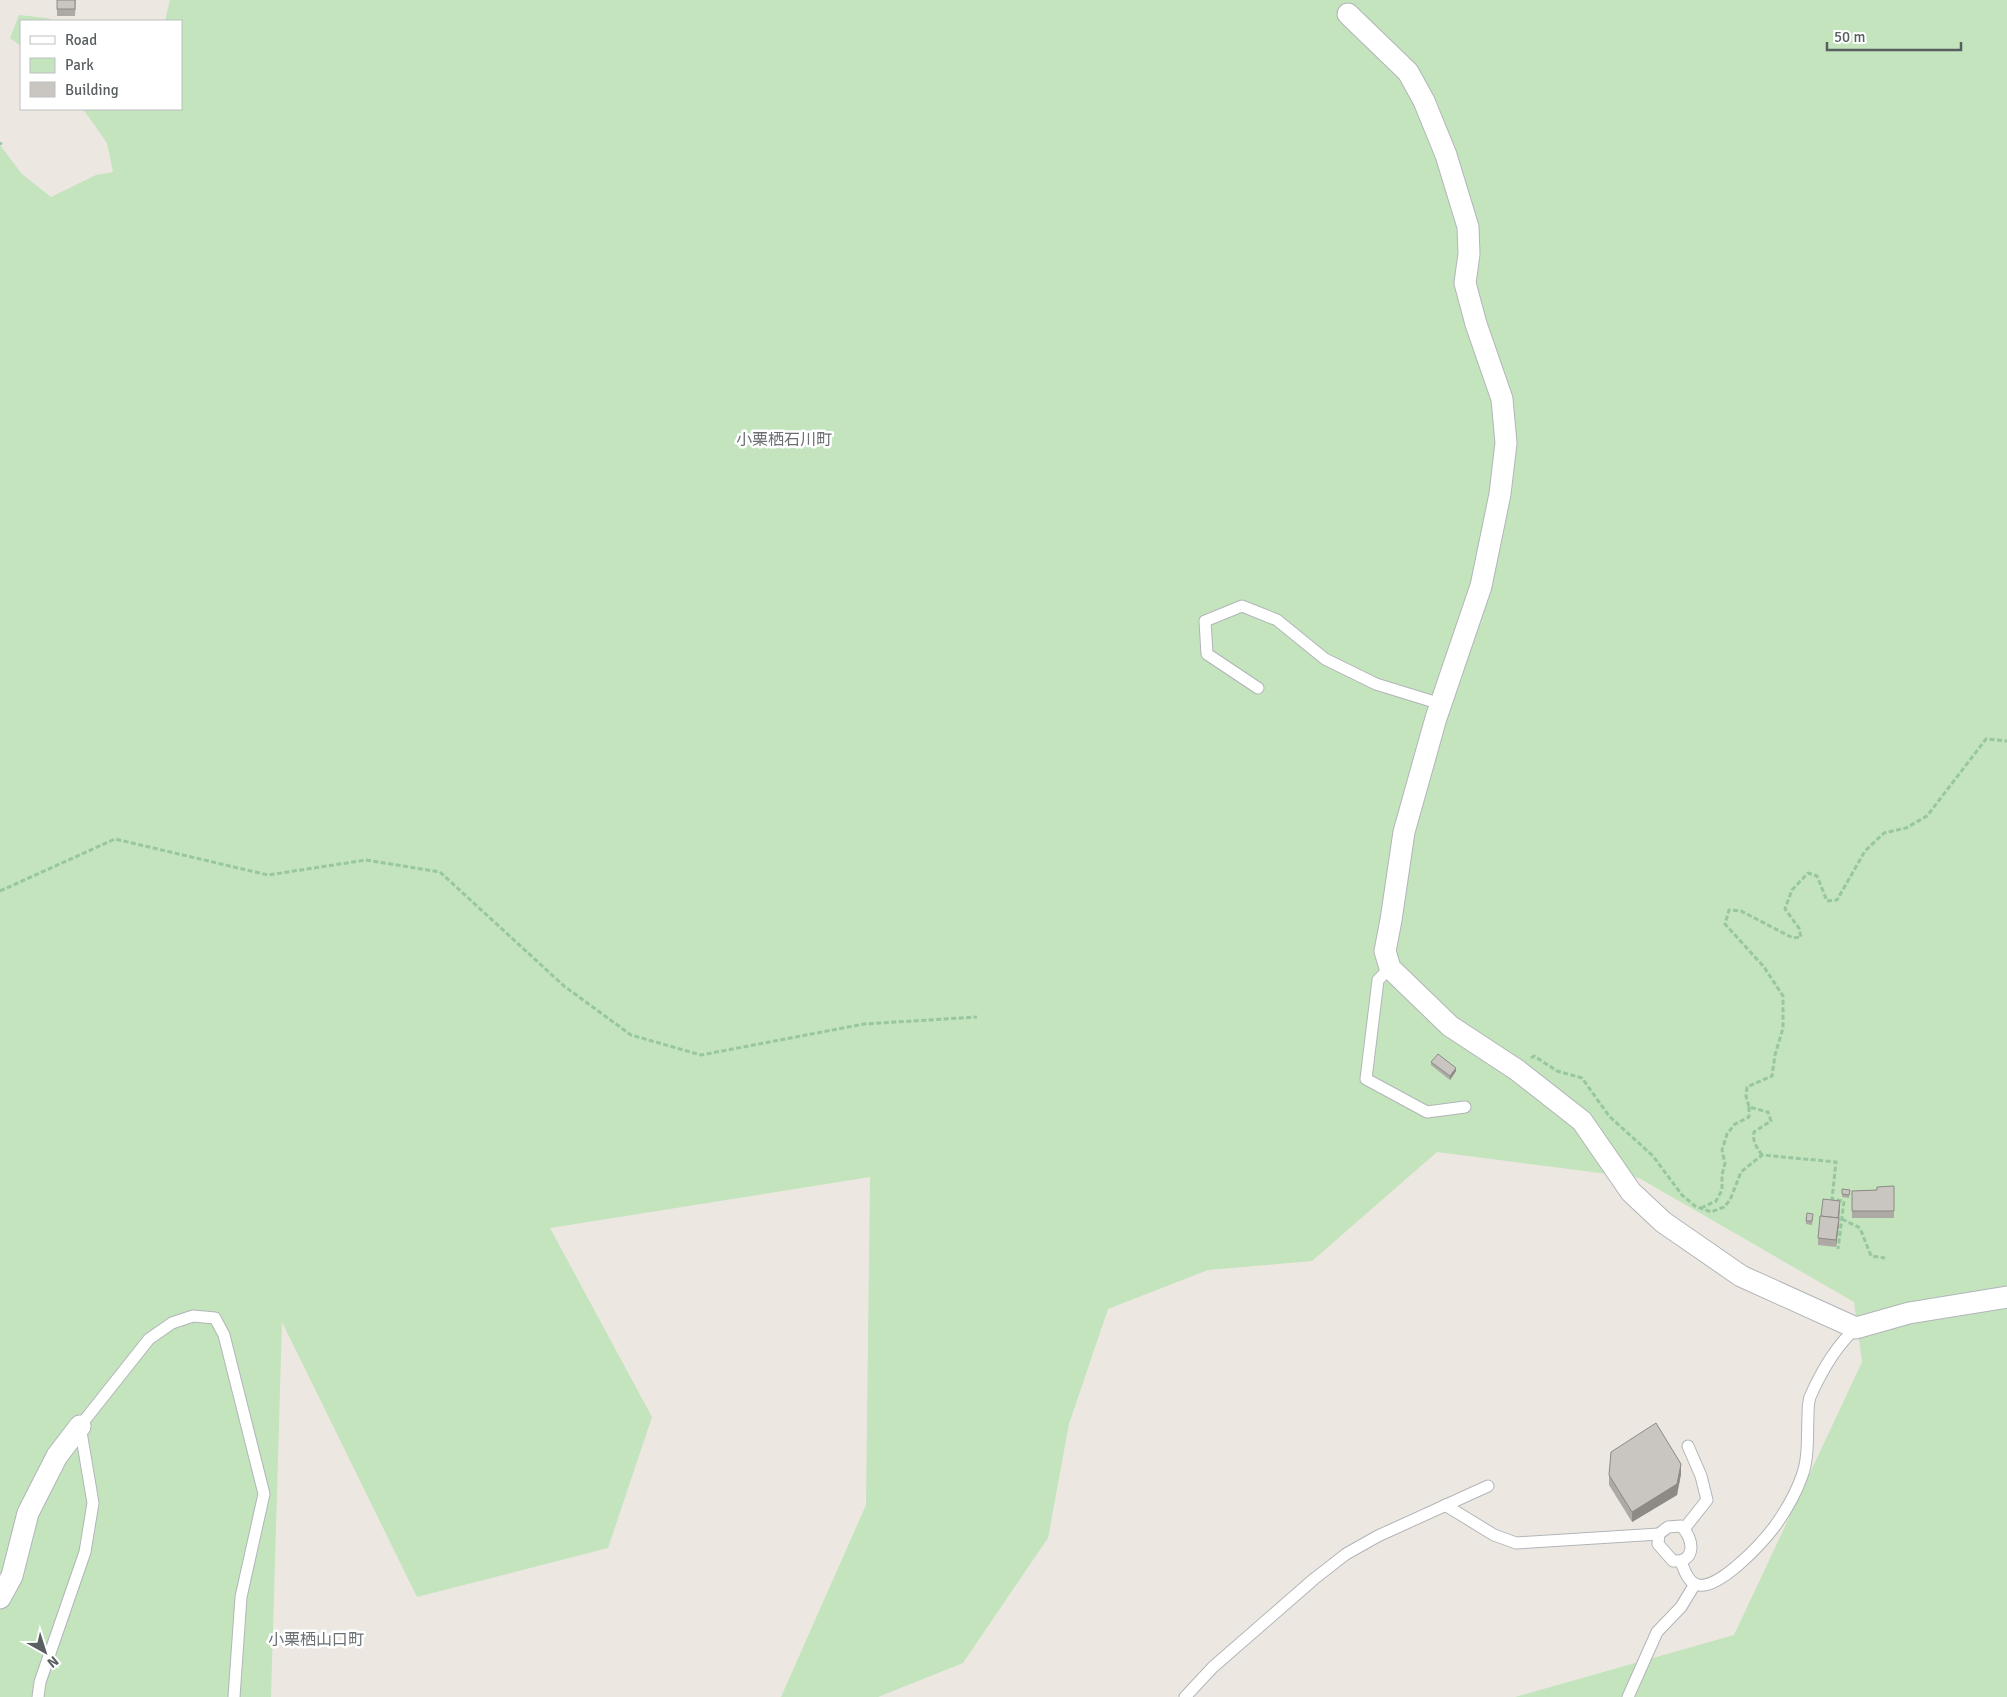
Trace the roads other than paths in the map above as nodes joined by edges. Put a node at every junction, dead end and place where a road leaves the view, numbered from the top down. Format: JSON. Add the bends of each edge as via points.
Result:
{"nodes":[{"id":1,"x":1348,"y":14,"type":"dead end"},
{"id":2,"x":1258,"y":688,"type":"dead end"},
{"id":3,"x":1441,"y":704,"type":"junction"},
{"id":4,"x":1390,"y":968,"type":"junction"},
{"id":5,"x":1465,"y":1107,"type":"dead end"},
{"id":6,"x":2007,"y":1297,"type":"edge"},
{"id":7,"x":1856,"y":1328,"type":"junction"},
{"id":8,"x":80,"y":1426,"type":"junction"},
{"id":9,"x":1688,"y":1446,"type":"dead end"},
{"id":10,"x":1488,"y":1486,"type":"dead end"},
{"id":11,"x":1445,"y":1505,"type":"junction"},
{"id":12,"x":1684,"y":1529,"type":"junction"},
{"id":13,"x":1658,"y":1534,"type":"junction"},
{"id":14,"x":1681,"y":1562,"type":"junction"},
{"id":15,"x":1695,"y":1584,"type":"junction"},
{"id":16,"x":0,"y":1598,"type":"edge"},
{"id":17,"x":38,"y":1697,"type":"edge"},
{"id":18,"x":234,"y":1697,"type":"edge"},
{"id":19,"x":1184,"y":1697,"type":"edge"},
{"id":20,"x":1628,"y":1697,"type":"edge"}],
"edges":[{"from":1,"to":3,"type":"street","via":[[1408,72],[1424,101],[1468,227],[1465,283],[1502,399],[1506,443],[1500,494],[1481,586]]},
{"from":2,"to":3,"type":"lane","via":[[1208,654],[1204,620],[1242,606],[1277,620],[1326,658],[1376,684]]},
{"from":3,"to":4,"type":"street","via":[[1404,832],[1384,951]]},
{"from":4,"to":5,"type":"lane","via":[[1378,980],[1366,1079],[1426,1112]]},
{"from":4,"to":7,"type":"street","via":[[1450,1026],[1518,1070],[1582,1121],[1631,1192],[1663,1222],[1741,1276]]},
{"from":6,"to":7,"type":"street","via":[[1909,1313]]},
{"from":7,"to":15,"type":"lane","via":[[1839,1346],[1809,1400],[1808,1450],[1803,1476],[1775,1526],[1719,1580],[1706,1585]]},
{"from":8,"to":16,"type":"street","via":[[57,1456],[28,1513],[12,1576]]},
{"from":8,"to":17,"type":"lane","via":[[93,1503],[85,1552],[40,1682]]},
{"from":8,"to":18,"type":"lane","via":[[149,1339],[172,1323],[194,1316],[215,1318],[224,1335],[264,1494],[241,1597]]},
{"from":9,"to":12,"type":"lane","via":[[1707,1500]]},
{"from":10,"to":11,"type":"lane"},
{"from":11,"to":13,"type":"lane","via":[[1494,1535],[1516,1543]]},
{"from":11,"to":19,"type":"lane","via":[[1346,1554],[1213,1667]]},
{"from":12,"to":13,"type":"lane","via":[[1681,1526],[1668,1527]]},
{"from":12,"to":14,"type":"lane","via":[[1691,1542],[1686,1558]]},
{"from":13,"to":14,"type":"lane","via":[[1658,1544],[1665,1554],[1673,1561]]},
{"from":14,"to":15,"type":"lane","via":[[1686,1575]]},
{"from":15,"to":20,"type":"lane","via":[[1681,1607],[1657,1632]]}]}
